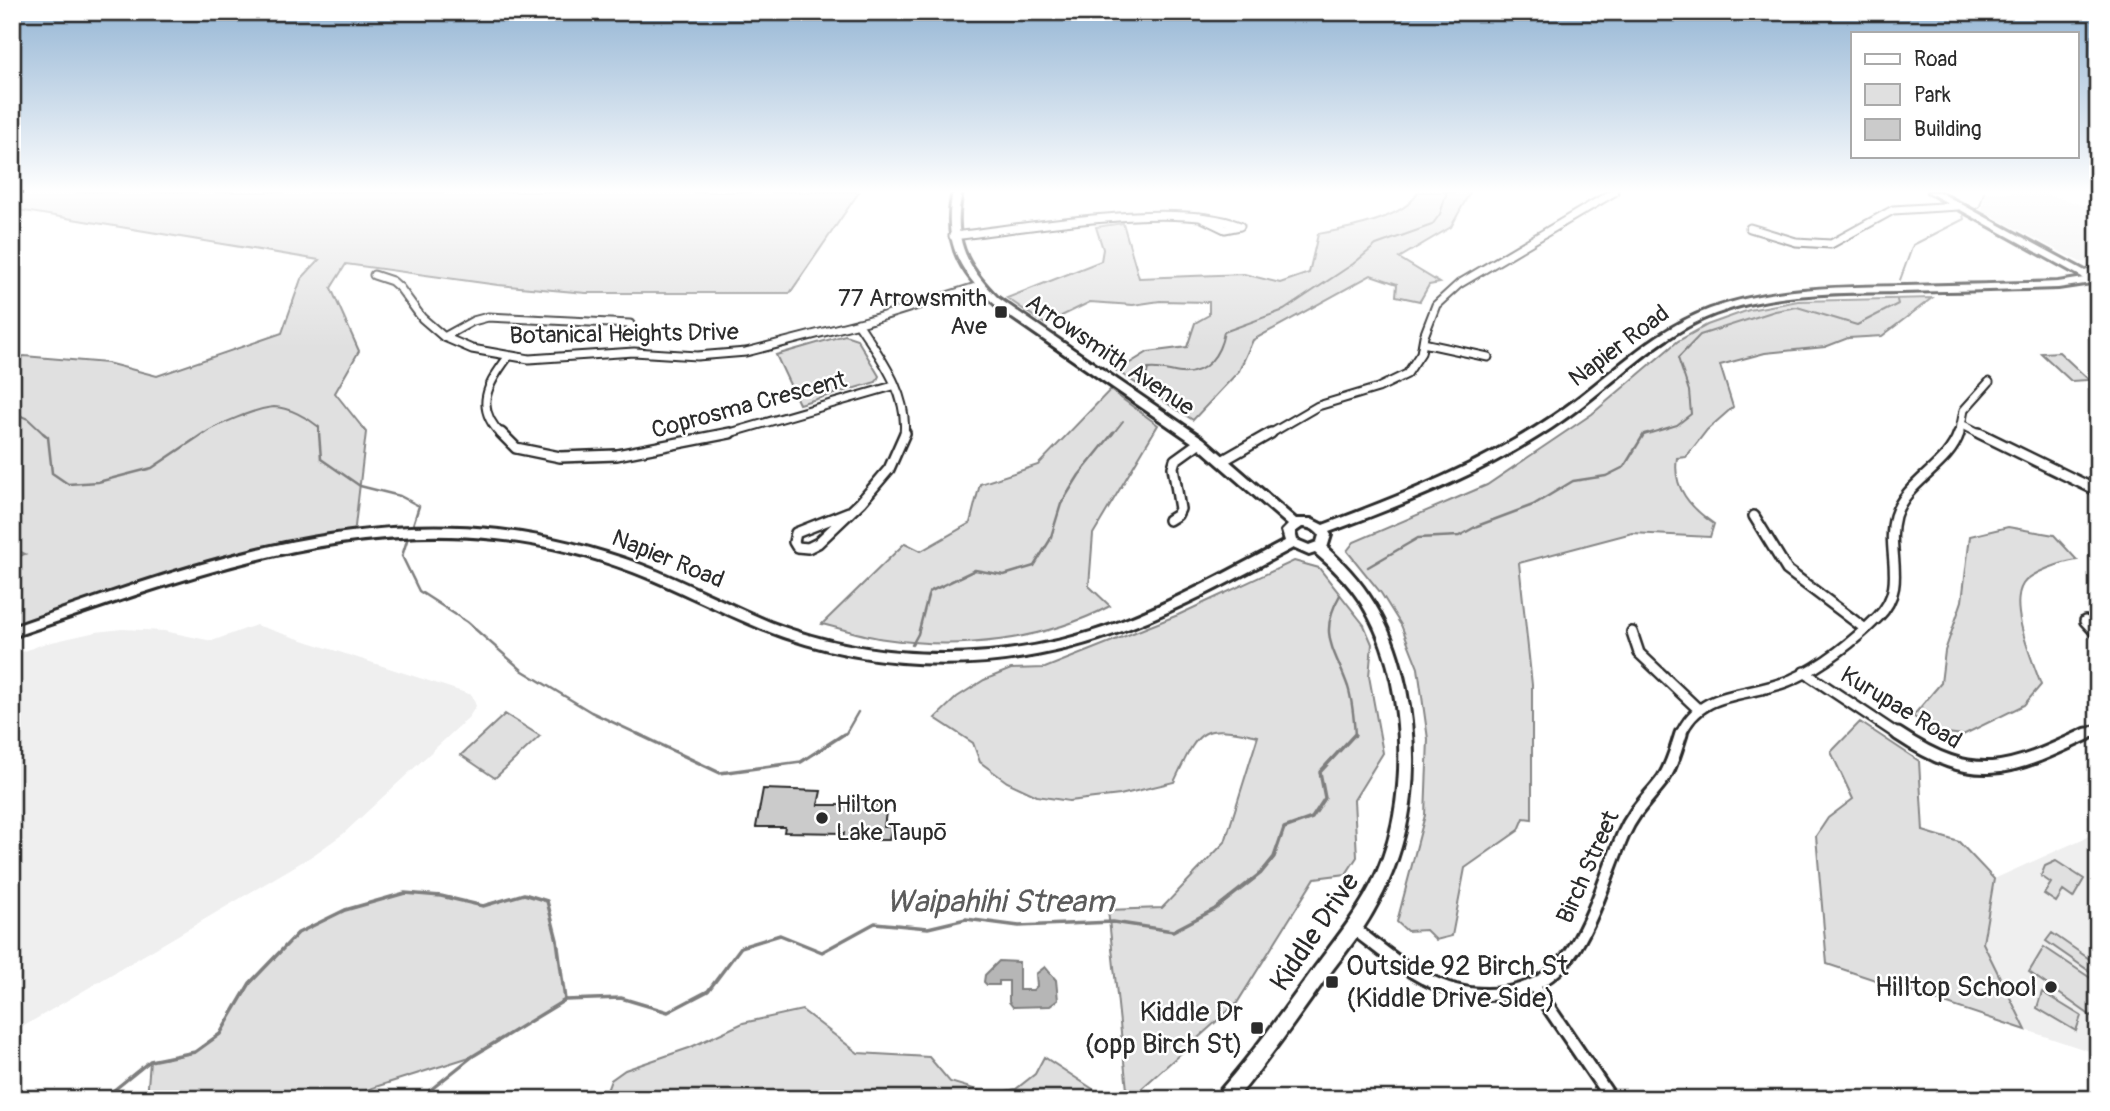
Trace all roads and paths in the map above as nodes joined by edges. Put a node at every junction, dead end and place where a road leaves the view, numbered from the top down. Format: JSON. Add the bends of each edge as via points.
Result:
{"nodes":[{"id":1,"x":955,"y":244,"type":"edge"},
{"id":2,"x":1527,"y":244,"type":"edge"},
{"id":3,"x":2031,"y":244,"type":"edge"},
{"id":4,"x":374,"y":275,"type":"dead end"},
{"id":5,"x":2093,"y":276,"type":"edge"},
{"id":6,"x":979,"y":286,"type":"junction"},
{"id":7,"x":638,"y":317,"type":"dead end"},
{"id":8,"x":859,"y":323,"type":"junction"},
{"id":9,"x":444,"y":337,"type":"junction"},
{"id":10,"x":1423,"y":343,"type":"junction"},
{"id":11,"x":508,"y":356,"type":"junction"},
{"id":12,"x":1488,"y":357,"type":"dead end"},
{"id":13,"x":1989,"y":383,"type":"dead end"},
{"id":14,"x":893,"y":386,"type":"junction"},
{"id":15,"x":1961,"y":424,"type":"junction"},
{"id":16,"x":1200,"y":442,"type":"junction"},
{"id":17,"x":1222,"y":461,"type":"junction"},
{"id":18,"x":2098,"y":491,"type":"edge"},
{"id":19,"x":849,"y":512,"type":"junction"},
{"id":20,"x":1754,"y":516,"type":"dead end"},
{"id":21,"x":1169,"y":520,"type":"dead end"},
{"id":22,"x":1294,"y":524,"type":"junction"},
{"id":23,"x":1322,"y":530,"type":"junction"},
{"id":24,"x":1292,"y":543,"type":"junction"},
{"id":25,"x":1318,"y":548,"type":"junction"},
{"id":26,"x":2085,"y":621,"type":"dead end"},
{"id":27,"x":1864,"y":628,"type":"junction"},
{"id":28,"x":12,"y":632,"type":"edge"},
{"id":29,"x":1632,"y":632,"type":"dead end"},
{"id":30,"x":2098,"y":635,"type":"edge"},
{"id":31,"x":1804,"y":672,"type":"junction"},
{"id":32,"x":1698,"y":709,"type":"junction"},
{"id":33,"x":2098,"y":729,"type":"edge"},
{"id":34,"x":1354,"y":929,"type":"junction"},
{"id":35,"x":1534,"y":986,"type":"junction"},
{"id":36,"x":1224,"y":1099,"type":"edge"},
{"id":37,"x":1611,"y":1099,"type":"edge"}],
"edges":[{"from":1,"to":6,"type":"main road","name":"Arrowsmith Avenue","via":[[961,262]]},
{"from":2,"to":10,"type":"street","via":[[1452,289],[1437,305]]},
{"from":3,"to":5,"type":"main road"},
{"from":4,"to":9,"type":"street","name":"Botanical Heights Drive","via":[[400,288]]},
{"from":5,"to":23,"type":"main road","name":"Napier Road","via":[[2058,285],[1804,292],[1712,312],[1670,332],[1559,418],[1506,451]]},
{"from":6,"to":8,"type":"street","name":"Botanical Heights Drive"},
{"from":6,"to":16,"type":"main road","name":"Arrowsmith Avenue"},
{"from":7,"to":9,"type":"street","via":[[631,327],[488,317]]},
{"from":8,"to":11,"type":"street","name":"Botanical Heights Drive","via":[[770,348],[724,355]]},
{"from":8,"to":14,"type":"street"},
{"from":9,"to":11,"type":"street","name":"Botanical Heights Drive","via":[[472,349]]},
{"from":10,"to":12,"type":"street"},
{"from":10,"to":17,"type":"street","via":[[1415,365],[1397,381],[1318,406]]},
{"from":11,"to":14,"type":"street","name":"Coprosma Crescent","via":[[486,396],[493,429],[511,446],[552,456],[635,453],[692,444]]},
{"from":13,"to":15,"type":"street","via":[[1965,408]]},
{"from":14,"to":19,"type":"street","via":[[905,416],[900,450],[887,474]]},
{"from":15,"to":18,"type":"street"},
{"from":15,"to":27,"type":"street","via":[[1961,434],[1953,445],[1896,513],[1895,591],[1882,613]]},
{"from":16,"to":17,"type":"main road","name":"Arrowsmith Avenue"},
{"from":16,"to":21,"type":"street","via":[[1175,460],[1180,509]]},
{"from":17,"to":22,"type":"main road","name":"Arrowsmith Avenue"},
{"from":19,"to":19,"type":"street","via":[[818,542],[808,548],[797,547],[796,533]]},
{"from":20,"to":27,"type":"street","via":[[1787,570]]},
{"from":22,"to":23,"type":"main road","via":[[1306,522]]},
{"from":22,"to":24,"type":"main road","via":[[1288,531]]},
{"from":23,"to":25,"type":"main road","via":[[1325,540]]},
{"from":24,"to":25,"type":"main road","via":[[1304,550]]},
{"from":24,"to":28,"type":"main road","name":"Napier Road","via":[[1111,629],[1073,642],[991,657],[915,659],[847,651],[789,634],[596,554],[513,536],[438,531],[350,537],[252,554]]},
{"from":25,"to":34,"type":"main road","name":"Kiddle Drive","via":[[1340,569],[1378,621],[1398,672],[1402,699],[1406,757],[1401,820],[1382,880]]},
{"from":26,"to":30,"type":"street"},
{"from":27,"to":31,"type":"street"},
{"from":29,"to":32,"type":"street","via":[[1639,653]]},
{"from":31,"to":32,"type":"street","via":[[1776,686]]},
{"from":31,"to":33,"type":"street","name":"Kurupae Road","via":[[1923,751],[1971,770],[2009,768]]},
{"from":32,"to":35,"type":"street","name":"Birch Street","via":[[1660,784],[1632,815],[1576,946],[1550,977]]},
{"from":34,"to":35,"type":"street","name":"Birch Street","via":[[1403,965],[1449,988],[1492,994]]},
{"from":34,"to":36,"type":"main road","name":"Kiddle Drive"},
{"from":35,"to":37,"type":"street"}]}
